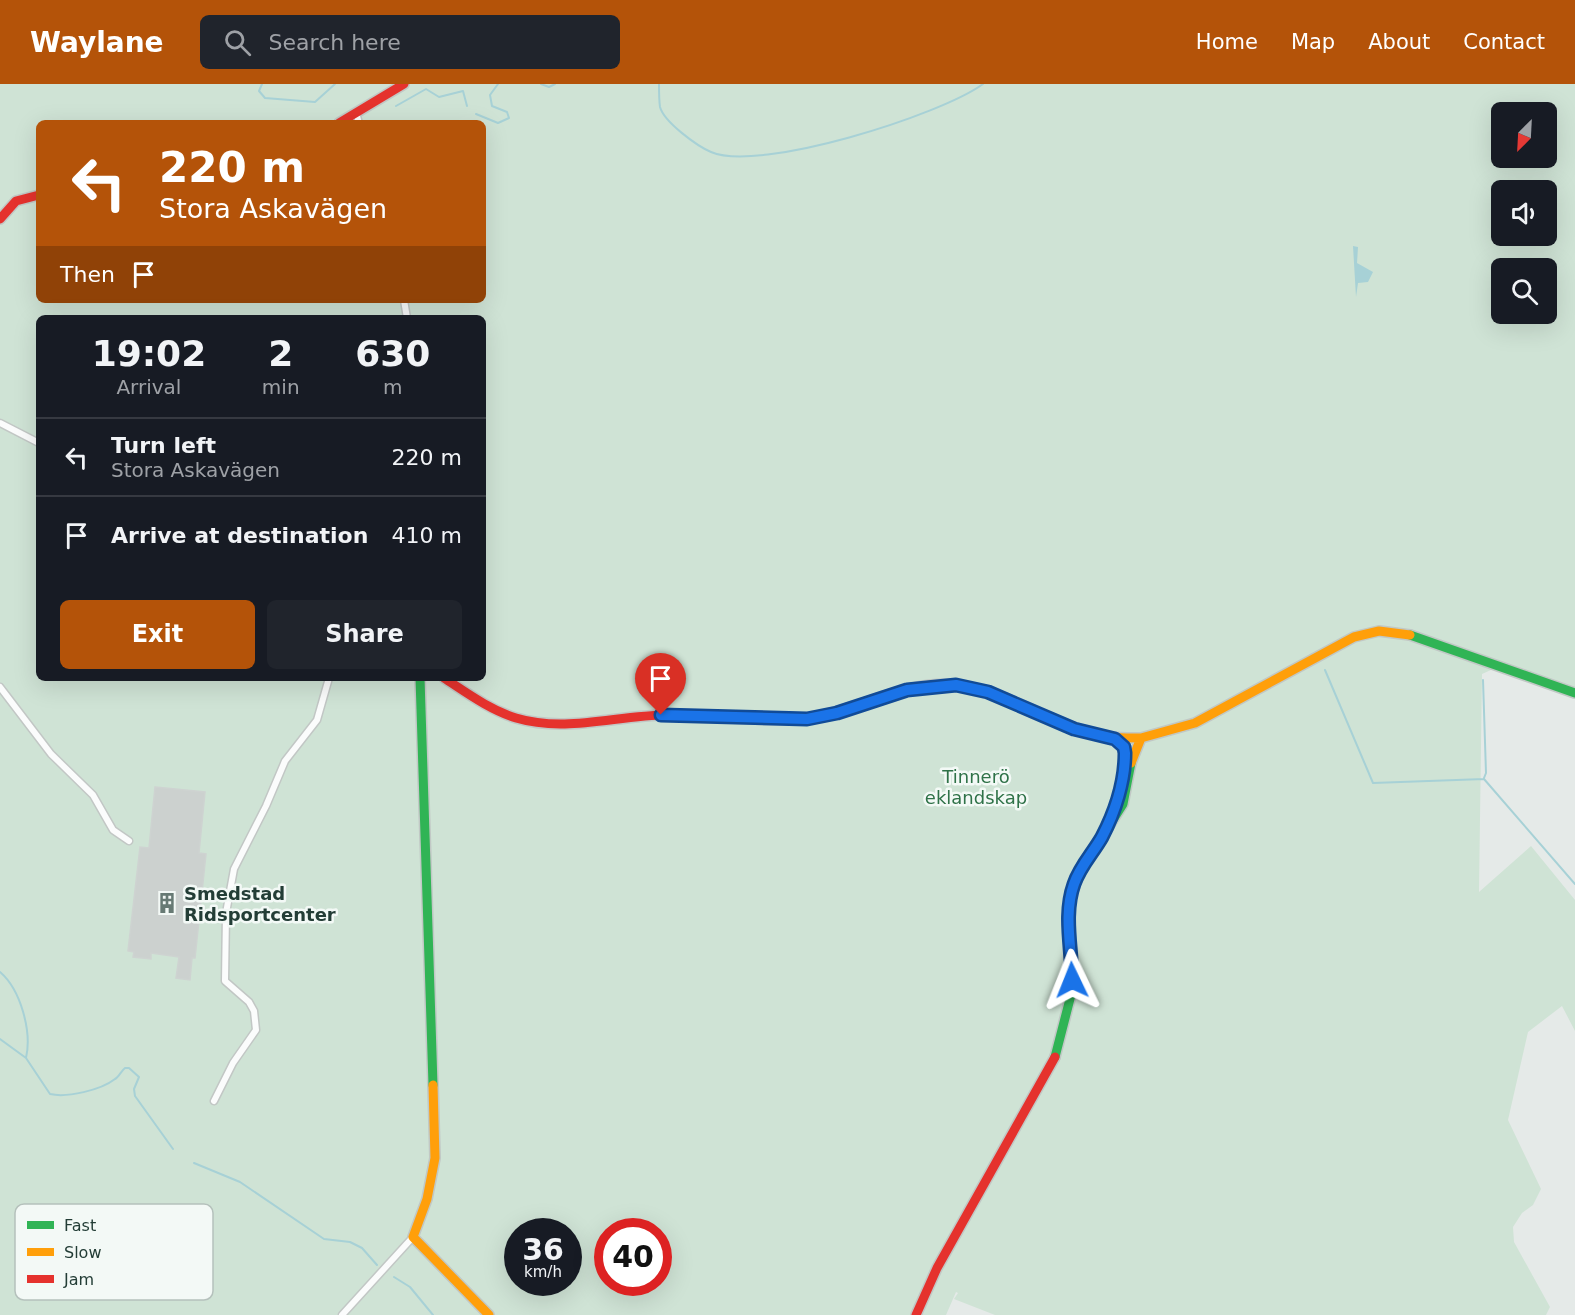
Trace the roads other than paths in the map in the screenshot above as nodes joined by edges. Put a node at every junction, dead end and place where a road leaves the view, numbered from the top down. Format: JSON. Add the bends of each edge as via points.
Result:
{"nodes":[{"id":1,"x":404,"y":84,"type":"edge"},
{"id":2,"x":392,"y":88,"type":"edge"},
{"id":3,"x":356,"y":113,"type":"junction"},
{"id":4,"x":344,"y":120,"type":"edge"},
{"id":5,"x":359,"y":120,"type":"edge"},
{"id":6,"x":36,"y":196,"type":"edge"},
{"id":7,"x":0,"y":219,"type":"edge"},
{"id":8,"x":0,"y":423,"type":"edge"},
{"id":9,"x":36,"y":441,"type":"edge"},
{"id":10,"x":328,"y":681,"type":"edge"},
{"id":11,"x":420,"y":681,"type":"edge"},
{"id":12,"x":448,"y":681,"type":"edge"},
{"id":13,"x":0,"y":687,"type":"edge"},
{"id":14,"x":1575,"y":693,"type":"edge"},
{"id":15,"x":1141,"y":738,"type":"junction"},
{"id":16,"x":1115,"y":739,"type":"junction"},
{"id":17,"x":1102,"y":836,"type":"junction"},
{"id":18,"x":129,"y":841,"type":"dead end"},
{"id":19,"x":214,"y":1101,"type":"dead end"},
{"id":20,"x":413,"y":1237,"type":"junction"},
{"id":21,"x":342,"y":1315,"type":"edge"},
{"id":22,"x":489,"y":1315,"type":"edge"},
{"id":23,"x":916,"y":1315,"type":"edge"}],
"edges":[{"from":1,"to":2,"type":"street"},
{"from":2,"to":3,"type":"street"},
{"from":3,"to":4,"type":"street"},
{"from":3,"to":5,"type":"street"},
{"from":6,"to":7,"type":"street","via":[[18,199]]},
{"from":8,"to":9,"type":"street"},
{"from":10,"to":19,"type":"street","via":[[316,720],[285,761],[234,869],[229,890],[225,981],[249,1002],[256,1030]]},
{"from":11,"to":20,"type":"street","via":[[435,1158],[427,1199]]},
{"from":12,"to":16,"type":"street","via":[[483,705],[509,716],[563,724],[661,715],[807,719],[907,690],[956,685],[988,692],[1074,729]]},
{"from":13,"to":18,"type":"street","via":[[51,754],[93,795],[113,830]]},
{"from":14,"to":15,"type":"street","via":[[1412,635],[1379,631],[1354,637],[1195,723]]},
{"from":15,"to":16,"type":"street"},
{"from":15,"to":17,"type":"street","via":[[1133,751],[1123,806]]},
{"from":16,"to":17,"type":"street","via":[[1124,747],[1124,768]]},
{"from":17,"to":23,"type":"street","via":[[1079,870],[1070,899],[1072,992],[1061,1046],[937,1268]]},
{"from":20,"to":21,"type":"street"},
{"from":20,"to":22,"type":"street"}]}
